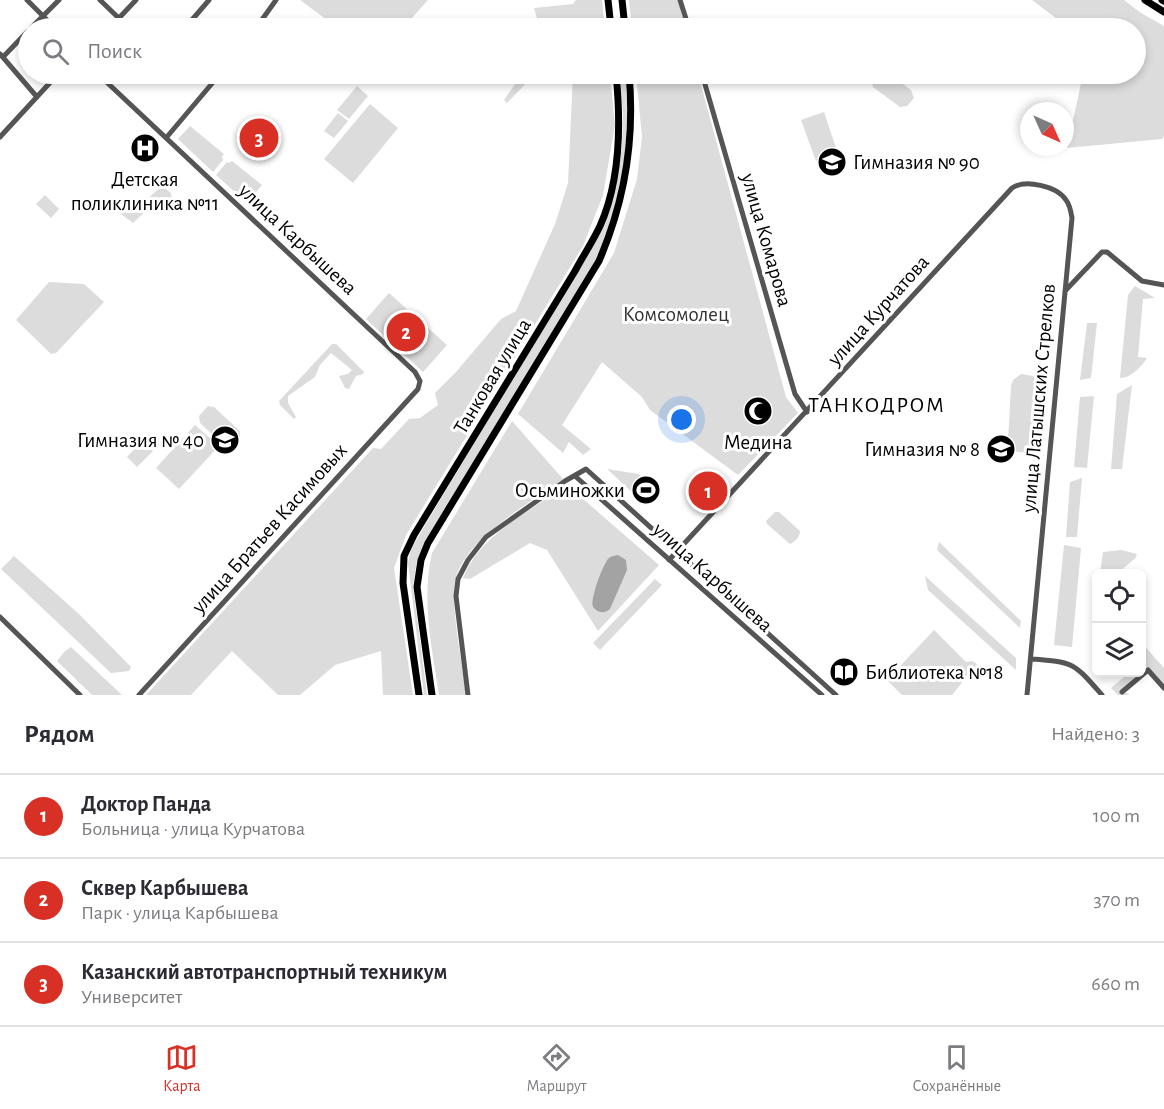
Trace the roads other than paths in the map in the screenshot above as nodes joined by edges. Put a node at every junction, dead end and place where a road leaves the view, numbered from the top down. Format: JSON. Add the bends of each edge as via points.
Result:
{"nodes":[{"id":1,"x":27,"y":0,"type":"edge"},
{"id":2,"x":59,"y":0,"type":"edge"},
{"id":3,"x":100,"y":0,"type":"edge"},
{"id":4,"x":136,"y":0,"type":"edge"},
{"id":5,"x":209,"y":0,"type":"edge"},
{"id":6,"x":276,"y":0,"type":"edge"},
{"id":7,"x":608,"y":0,"type":"edge"},
{"id":8,"x":622,"y":0,"type":"edge"},
{"id":9,"x":680,"y":0,"type":"edge"},
{"id":10,"x":1145,"y":0,"type":"edge"},
{"id":11,"x":1164,"y":12,"type":"edge"},
{"id":12,"x":43,"y":16,"type":"joint"},
{"id":13,"x":119,"y":18,"type":"joint"},
{"id":14,"x":194,"y":18,"type":"edge"},
{"id":15,"x":263,"y":18,"type":"edge"},
{"id":16,"x":610,"y":18,"type":"edge"},
{"id":17,"x":624,"y":18,"type":"edge"},
{"id":18,"x":686,"y":18,"type":"edge"},
{"id":19,"x":18,"y":41,"type":"edge"},
{"id":20,"x":1,"y":56,"type":"edge"},
{"id":21,"x":18,"y":75,"type":"edge"},
{"id":22,"x":26,"y":84,"type":"edge"},
{"id":23,"x":49,"y":84,"type":"edge"},
{"id":24,"x":109,"y":84,"type":"edge"},
{"id":25,"x":212,"y":84,"type":"edge"},
{"id":26,"x":617,"y":84,"type":"edge"},
{"id":27,"x":629,"y":84,"type":"edge"},
{"id":28,"x":705,"y":84,"type":"edge"},
{"id":29,"x":37,"y":97,"type":"junction"},
{"id":30,"x":0,"y":137,"type":"edge"},
{"id":31,"x":166,"y":138,"type":"junction"},
{"id":32,"x":1012,"y":188,"type":"joint"},
{"id":33,"x":1164,"y":285,"type":"edge"},
{"id":34,"x":1064,"y":292,"type":"junction"},
{"id":35,"x":420,"y":381,"type":"joint"},
{"id":36,"x":807,"y":412,"type":"junction"},
{"id":37,"x":575,"y":476,"type":"junction"},
{"id":38,"x":676,"y":552,"type":"junction"},
{"id":39,"x":669,"y":560,"type":"junction"},
{"id":40,"x":0,"y":617,"type":"edge"},
{"id":41,"x":1031,"y":659,"type":"junction"},
{"id":42,"x":1164,"y":688,"type":"edge"},
{"id":43,"x":1122,"y":692,"type":"dead end"},
{"id":44,"x":80,"y":695,"type":"edge"},
{"id":45,"x":139,"y":695,"type":"edge"},
{"id":46,"x":419,"y":695,"type":"edge"},
{"id":47,"x":432,"y":695,"type":"edge"},
{"id":48,"x":468,"y":695,"type":"edge"},
{"id":49,"x":822,"y":695,"type":"edge"},
{"id":50,"x":836,"y":695,"type":"edge"},
{"id":51,"x":1027,"y":695,"type":"edge"},
{"id":52,"x":1102,"y":695,"type":"edge"}],
"edges":[{"from":1,"to":12,"type":"street"},
{"from":2,"to":12,"type":"street"},
{"from":3,"to":13,"type":"street"},
{"from":4,"to":13,"type":"street"},
{"from":5,"to":14,"type":"street"},
{"from":6,"to":15,"type":"street"},
{"from":7,"to":16,"type":"main road"},
{"from":8,"to":17,"type":"main road"},
{"from":9,"to":18,"type":"street"},
{"from":10,"to":11,"type":"main road"},
{"from":19,"to":20,"type":"street"},
{"from":20,"to":21,"type":"street"},
{"from":22,"to":29,"type":"street"},
{"from":23,"to":29,"type":"street"},
{"from":24,"to":31,"type":"street","name":"улица Карбышева"},
{"from":25,"to":31,"type":"street"},
{"from":26,"to":46,"type":"main road","name":"Танковая улица","via":[[617,147],[612,187],[600,226],[405,556],[403,582]]},
{"from":27,"to":47,"type":"main road","name":"Танковая улица","via":[[626,175],[599,261],[420,560],[417,587]]},
{"from":28,"to":36,"type":"street","name":"улица Комарова","via":[[795,394]]},
{"from":29,"to":30,"type":"street"},
{"from":31,"to":35,"type":"street","name":"улица Карбышева","via":[[415,372]]},
{"from":32,"to":34,"type":"street","name":"улица Латышских Стрелков","via":[[1026,183],[1056,191],[1070,208]]},
{"from":32,"to":36,"type":"street","name":"улица Курчатова"},
{"from":33,"to":34,"type":"street","via":[[1142,281],[1102,252]]},
{"from":34,"to":41,"type":"street","name":"улица Латышских Стрелков"},
{"from":35,"to":45,"type":"street","name":"улица Братьев Касимовых","via":[[418,389]]},
{"from":36,"to":38,"type":"street","name":"улица Курчатова"},
{"from":37,"to":38,"type":"street","name":"улица Карбышева","via":[[586,469]]},
{"from":37,"to":39,"type":"street","name":"улица Карбышева"},
{"from":37,"to":48,"type":"street","via":[[486,537],[458,579],[456,596]]},
{"from":38,"to":39,"type":"street","name":"улица Курчатова"},
{"from":38,"to":50,"type":"street","name":"улица Карбышева"},
{"from":39,"to":49,"type":"street","name":"улица Карбышева"},
{"from":40,"to":44,"type":"street"},
{"from":41,"to":51,"type":"street","name":"улица Латышских Стрелков"},
{"from":41,"to":52,"type":"street","via":[[1070,663]]},
{"from":42,"to":43,"type":"street","via":[[1148,670]]}]}
